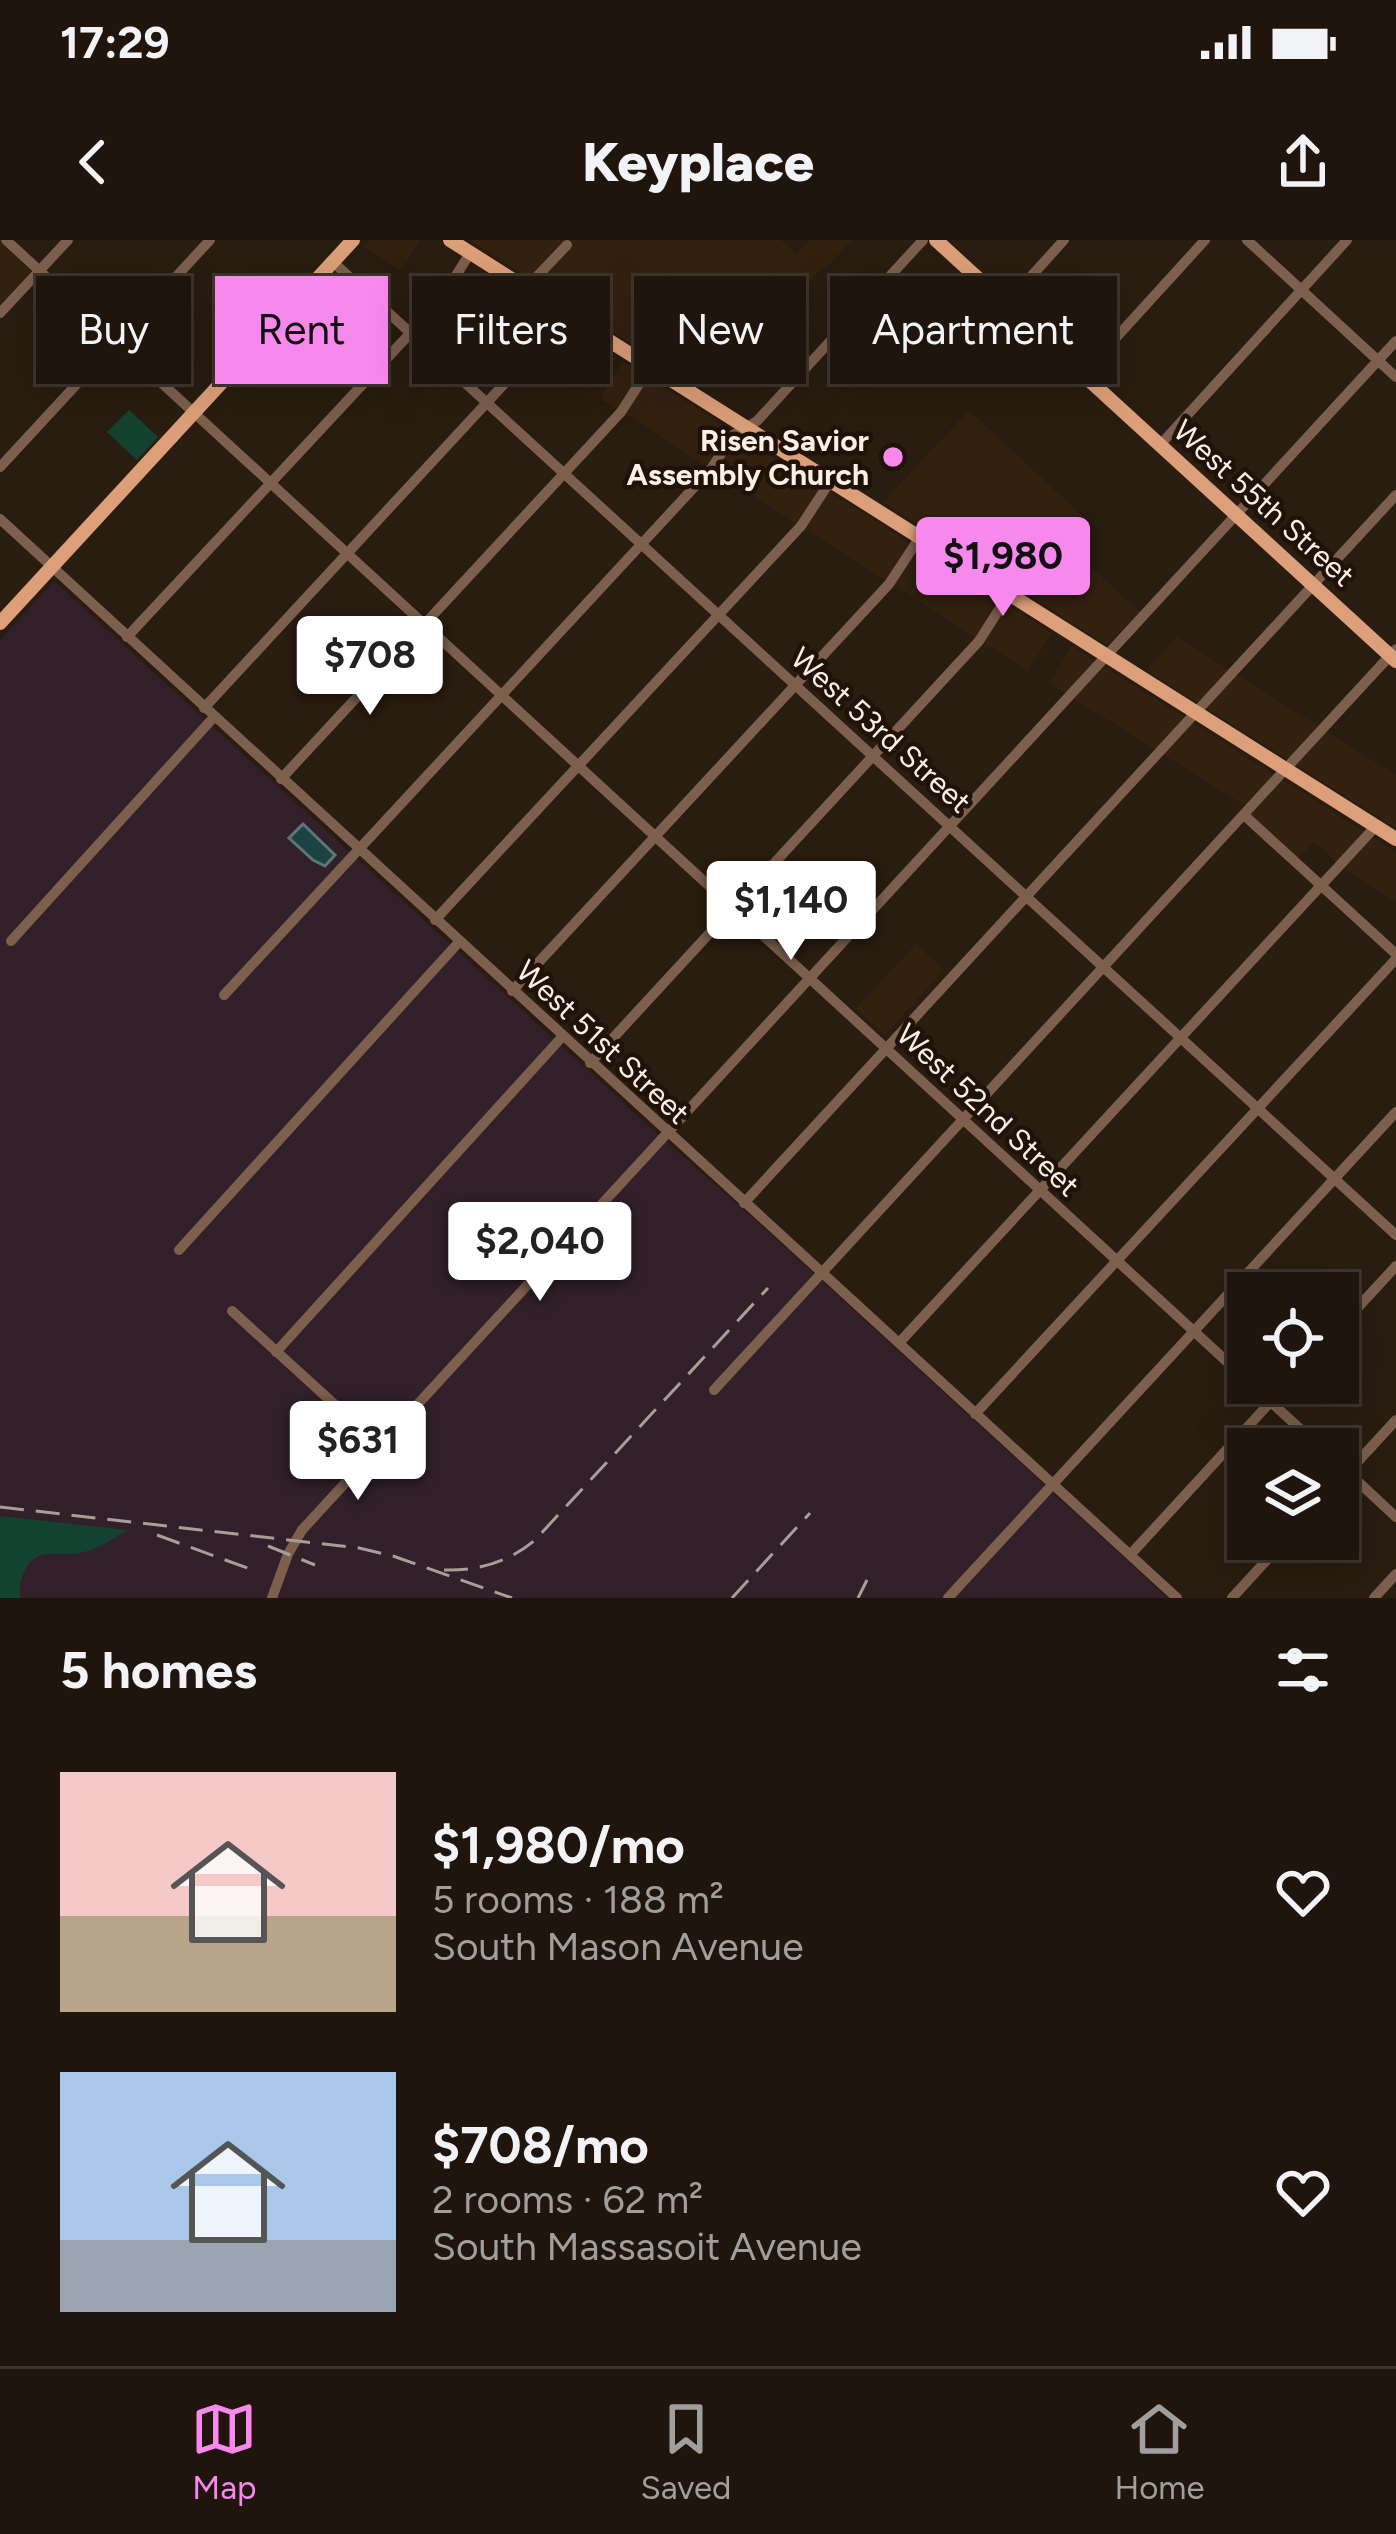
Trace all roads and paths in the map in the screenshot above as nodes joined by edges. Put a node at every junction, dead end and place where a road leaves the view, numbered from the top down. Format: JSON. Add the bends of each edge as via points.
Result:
{"nodes":[{"id":1,"x":7,"y":240,"type":"edge"},
{"id":2,"x":68,"y":240,"type":"edge"},
{"id":3,"x":210,"y":240,"type":"edge"},
{"id":4,"x":353,"y":240,"type":"edge"},
{"id":5,"x":450,"y":240,"type":"edge"},
{"id":6,"x":922,"y":240,"type":"edge"},
{"id":7,"x":936,"y":240,"type":"edge"},
{"id":8,"x":1064,"y":240,"type":"edge"},
{"id":9,"x":1205,"y":240,"type":"edge"},
{"id":10,"x":1247,"y":240,"type":"edge"},
{"id":11,"x":1348,"y":240,"type":"edge"},
{"id":12,"x":567,"y":245,"type":"dead end"},
{"id":13,"x":470,"y":253,"type":"junction"},
{"id":14,"x":333,"y":262,"type":"junction"},
{"id":15,"x":39,"y":271,"type":"junction"},
{"id":16,"x":44,"y":276,"type":"edge"},
{"id":17,"x":177,"y":276,"type":"edge"},
{"id":18,"x":507,"y":276,"type":"edge"},
{"id":19,"x":537,"y":276,"type":"edge"},
{"id":20,"x":889,"y":276,"type":"edge"},
{"id":21,"x":975,"y":276,"type":"edge"},
{"id":22,"x":1031,"y":276,"type":"edge"},
{"id":23,"x":1302,"y":291,"type":"junction"},
{"id":24,"x":0,"y":313,"type":"edge"},
{"id":25,"x":411,"y":332,"type":"junction"},
{"id":26,"x":1117,"y":337,"type":"edge"},
{"id":27,"x":1396,"y":341,"type":"edge"},
{"id":28,"x":830,"y":342,"type":"edge"},
{"id":29,"x":1378,"y":361,"type":"junction"},
{"id":30,"x":1396,"y":377,"type":"edge"},
{"id":31,"x":77,"y":384,"type":"edge"},
{"id":32,"x":162,"y":384,"type":"edge"},
{"id":33,"x":505,"y":384,"type":"edge"},
{"id":34,"x":639,"y":384,"type":"edge"},
{"id":35,"x":679,"y":384,"type":"edge"},
{"id":36,"x":692,"y":384,"type":"edge"},
{"id":37,"x":1094,"y":384,"type":"edge"},
{"id":38,"x":687,"y":389,"type":"junction"},
{"id":39,"x":488,"y":403,"type":"junction"},
{"id":40,"x":193,"y":413,"type":"junction"},
{"id":41,"x":746,"y":427,"type":"junction"},
{"id":42,"x":1160,"y":445,"type":"junction"},
{"id":43,"x":0,"y":467,"type":"edge"},
{"id":44,"x":565,"y":473,"type":"junction"},
{"id":45,"x":831,"y":480,"type":"junction"},
{"id":46,"x":269,"y":483,"type":"junction"},
{"id":47,"x":1396,"y":495,"type":"edge"},
{"id":48,"x":1238,"y":515,"type":"junction"},
{"id":49,"x":0,"y":519,"type":"edge"},
{"id":50,"x":920,"y":537,"type":"junction"},
{"id":51,"x":642,"y":544,"type":"junction"},
{"id":52,"x":346,"y":554,"type":"junction"},
{"id":53,"x":52,"y":567,"type":"junction"},
{"id":54,"x":1313,"y":585,"type":"junction"},
{"id":55,"x":1009,"y":594,"type":"junction"},
{"id":56,"x":718,"y":614,"type":"junction"},
{"id":57,"x":0,"y":623,"type":"edge"},
{"id":58,"x":424,"y":625,"type":"junction"},
{"id":59,"x":128,"y":637,"type":"junction"},
{"id":60,"x":1394,"y":655,"type":"edge"},
{"id":61,"x":1105,"y":656,"type":"junction"},
{"id":62,"x":795,"y":685,"type":"junction"},
{"id":63,"x":501,"y":696,"type":"junction"},
{"id":64,"x":209,"y":712,"type":"junction"},
{"id":65,"x":1196,"y":713,"type":"junction"},
{"id":66,"x":873,"y":756,"type":"junction"},
{"id":67,"x":578,"y":766,"type":"junction"},
{"id":68,"x":1286,"y":770,"type":"junction"},
{"id":69,"x":281,"y":779,"type":"junction"},
{"id":70,"x":1244,"y":815,"type":"junction"},
{"id":71,"x":950,"y":825,"type":"junction"},
{"id":72,"x":1376,"y":826,"type":"junction"},
{"id":73,"x":655,"y":837,"type":"junction"},
{"id":74,"x":1396,"y":839,"type":"edge"},
{"id":75,"x":358,"y":850,"type":"junction"},
{"id":76,"x":1322,"y":886,"type":"junction"},
{"id":77,"x":1027,"y":896,"type":"junction"},
{"id":78,"x":732,"y":907,"type":"junction"},
{"id":79,"x":435,"y":920,"type":"junction"},
{"id":80,"x":11,"y":940,"type":"dead end"},
{"id":81,"x":459,"y":942,"type":"junction"},
{"id":82,"x":1396,"y":956,"type":"edge"},
{"id":83,"x":1103,"y":967,"type":"junction"},
{"id":84,"x":809,"y":978,"type":"junction"},
{"id":85,"x":512,"y":991,"type":"junction"},
{"id":86,"x":224,"y":995,"type":"dead end"},
{"id":87,"x":562,"y":1037,"type":"junction"},
{"id":88,"x":1181,"y":1038,"type":"junction"},
{"id":89,"x":886,"y":1049,"type":"junction"},
{"id":90,"x":590,"y":1063,"type":"junction"},
{"id":91,"x":1258,"y":1108,"type":"junction"},
{"id":92,"x":1396,"y":1112,"type":"edge"},
{"id":93,"x":963,"y":1120,"type":"junction"},
{"id":94,"x":667,"y":1133,"type":"junction"},
{"id":95,"x":1335,"y":1178,"type":"junction"},
{"id":96,"x":1040,"y":1190,"type":"junction"},
{"id":97,"x":744,"y":1203,"type":"junction"},
{"id":98,"x":1396,"y":1235,"type":"edge"},
{"id":99,"x":179,"y":1250,"type":"dead end"},
{"id":100,"x":1117,"y":1260,"type":"junction"},
{"id":101,"x":1396,"y":1266,"type":"edge"},
{"id":102,"x":821,"y":1272,"type":"junction"},
{"id":103,"x":1359,"y":1306,"type":"edge"},
{"id":104,"x":232,"y":1311,"type":"dead end"},
{"id":105,"x":1194,"y":1331,"type":"junction"},
{"id":106,"x":899,"y":1343,"type":"junction"},
{"id":107,"x":276,"y":1352,"type":"junction"},
{"id":108,"x":1227,"y":1362,"type":"edge"},
{"id":109,"x":714,"y":1390,"type":"dead end"},
{"id":110,"x":1268,"y":1404,"type":"edge"},
{"id":111,"x":1272,"y":1404,"type":"edge"},
{"id":112,"x":975,"y":1414,"type":"junction"},
{"id":113,"x":1396,"y":1420,"type":"edge"},
{"id":114,"x":1299,"y":1428,"type":"edge"},
{"id":115,"x":379,"y":1445,"type":"junction"},
{"id":116,"x":1359,"y":1454,"type":"edge"},
{"id":117,"x":1359,"y":1483,"type":"edge"},
{"id":118,"x":1053,"y":1485,"type":"junction"},
{"id":119,"x":1396,"y":1517,"type":"edge"},
{"id":120,"x":1130,"y":1555,"type":"junction"},
{"id":121,"x":1267,"y":1560,"type":"edge"},
{"id":122,"x":1396,"y":1574,"type":"edge"},
{"id":123,"x":272,"y":1598,"type":"edge"},
{"id":124,"x":948,"y":1598,"type":"edge"},
{"id":125,"x":1177,"y":1598,"type":"edge"},
{"id":126,"x":1232,"y":1598,"type":"edge"},
{"id":127,"x":1374,"y":1598,"type":"edge"}],
"edges":[{"from":1,"to":15,"type":"street","name":"West 52nd Street"},
{"from":2,"to":15,"type":"street"},
{"from":3,"to":17,"type":"street"},
{"from":4,"to":14,"type":"main road"},
{"from":5,"to":13,"type":"main road"},
{"from":6,"to":20,"type":"street"},
{"from":7,"to":21,"type":"main road","name":"West 55th Street"},
{"from":8,"to":22,"type":"street"},
{"from":9,"to":26,"type":"street"},
{"from":10,"to":23,"type":"street"},
{"from":11,"to":23,"type":"street"},
{"from":12,"to":19,"type":"street"},
{"from":13,"to":18,"type":"main road"},
{"from":13,"to":25,"type":"street"},
{"from":14,"to":25,"type":"street","name":"West 53rd Street"},
{"from":14,"to":40,"type":"main road"},
{"from":15,"to":16,"type":"street","name":"West 52nd Street"},
{"from":15,"to":24,"type":"street"},
{"from":23,"to":29,"type":"street"},
{"from":23,"to":42,"type":"street"},
{"from":25,"to":39,"type":"street","name":"West 53rd Street"},
{"from":25,"to":46,"type":"street"},
{"from":27,"to":29,"type":"street"},
{"from":28,"to":41,"type":"street"},
{"from":29,"to":30,"type":"street"},
{"from":29,"to":48,"type":"street"},
{"from":31,"to":43,"type":"street"},
{"from":32,"to":40,"type":"street","name":"West 52nd Street"},
{"from":33,"to":39,"type":"street"},
{"from":34,"to":44,"type":"street"},
{"from":35,"to":38,"type":"main road"},
{"from":36,"to":38,"type":"street"},
{"from":37,"to":42,"type":"main road","name":"West 55th Street"},
{"from":38,"to":41,"type":"main road"},
{"from":39,"to":44,"type":"street","name":"West 53rd Street"},
{"from":39,"to":52,"type":"street"},
{"from":40,"to":46,"type":"street","name":"West 52nd Street"},
{"from":40,"to":53,"type":"main road"},
{"from":41,"to":45,"type":"main road"},
{"from":41,"to":51,"type":"street"},
{"from":42,"to":48,"type":"main road","name":"West 55th Street"},
{"from":44,"to":51,"type":"street","name":"West 53rd Street"},
{"from":44,"to":58,"type":"street"},
{"from":45,"to":50,"type":"main road"},
{"from":45,"to":56,"type":"street","via":[[801,526]]},
{"from":46,"to":52,"type":"street","name":"West 52nd Street"},
{"from":46,"to":59,"type":"street"},
{"from":47,"to":54,"type":"street"},
{"from":48,"to":54,"type":"main road","name":"West 55th Street"},
{"from":48,"to":61,"type":"street"},
{"from":49,"to":53,"type":"street","name":"West 51st Street"},
{"from":50,"to":55,"type":"main road"},
{"from":50,"to":62,"type":"street","via":[[889,584]]},
{"from":51,"to":56,"type":"street","name":"West 53rd Street"},
{"from":51,"to":63,"type":"street"},
{"from":52,"to":58,"type":"street","name":"West 52nd Street"},
{"from":52,"to":64,"type":"street"},
{"from":53,"to":57,"type":"main road"},
{"from":53,"to":59,"type":"street","name":"West 51st Street"},
{"from":54,"to":60,"type":"main road","name":"West 55th Street"},
{"from":54,"to":65,"type":"street"},
{"from":55,"to":61,"type":"main road"},
{"from":55,"to":66,"type":"street","via":[[980,641]]},
{"from":56,"to":62,"type":"street","name":"West 53rd Street"},
{"from":56,"to":67,"type":"street"},
{"from":58,"to":63,"type":"street","name":"West 52nd Street"},
{"from":58,"to":69,"type":"street"},
{"from":59,"to":64,"type":"street","name":"West 51st Street"},
{"from":60,"to":68,"type":"street"},
{"from":61,"to":65,"type":"main road"},
{"from":61,"to":71,"type":"street"},
{"from":62,"to":66,"type":"street","name":"West 53rd Street"},
{"from":62,"to":73,"type":"street"},
{"from":63,"to":67,"type":"street","name":"West 52nd Street"},
{"from":63,"to":75,"type":"street"},
{"from":64,"to":69,"type":"street","name":"West 51st Street"},
{"from":64,"to":80,"type":"street"},
{"from":65,"to":68,"type":"main road"},
{"from":65,"to":77,"type":"street"},
{"from":66,"to":71,"type":"street","name":"West 53rd Street"},
{"from":66,"to":78,"type":"street"},
{"from":67,"to":73,"type":"street","name":"West 52nd Street"},
{"from":67,"to":79,"type":"street"},
{"from":68,"to":70,"type":"street"},
{"from":68,"to":72,"type":"main road"},
{"from":69,"to":75,"type":"street","name":"West 51st Street"},
{"from":70,"to":76,"type":"street"},
{"from":70,"to":83,"type":"street"},
{"from":71,"to":77,"type":"street","name":"West 53rd Street"},
{"from":71,"to":84,"type":"street"},
{"from":72,"to":74,"type":"main road"},
{"from":72,"to":76,"type":"street"},
{"from":73,"to":78,"type":"street","name":"West 52nd Street"},
{"from":73,"to":85,"type":"street"},
{"from":75,"to":79,"type":"street","name":"West 51st Street"},
{"from":75,"to":86,"type":"street"},
{"from":76,"to":82,"type":"street"},
{"from":76,"to":88,"type":"street"},
{"from":77,"to":83,"type":"street","name":"West 53rd Street"},
{"from":77,"to":89,"type":"street"},
{"from":78,"to":84,"type":"street","name":"West 52nd Street"},
{"from":78,"to":90,"type":"street"},
{"from":79,"to":81,"type":"street","name":"West 51st Street"},
{"from":81,"to":85,"type":"street","name":"West 51st Street"},
{"from":81,"to":99,"type":"street"},
{"from":82,"to":91,"type":"street"},
{"from":83,"to":88,"type":"street","name":"West 53rd Street"},
{"from":83,"to":93,"type":"street"},
{"from":84,"to":89,"type":"street","name":"West 52nd Street"},
{"from":84,"to":94,"type":"street"},
{"from":85,"to":87,"type":"street","name":"West 51st Street"},
{"from":87,"to":90,"type":"street","name":"West 51st Street"},
{"from":87,"to":107,"type":"street"},
{"from":88,"to":91,"type":"street","name":"West 53rd Street"},
{"from":88,"to":96,"type":"street"},
{"from":89,"to":93,"type":"street","name":"West 52nd Street"},
{"from":89,"to":97,"type":"street"},
{"from":90,"to":94,"type":"street","name":"West 51st Street"},
{"from":91,"to":95,"type":"street","name":"West 53rd Street"},
{"from":91,"to":100,"type":"street"},
{"from":92,"to":95,"type":"street"},
{"from":93,"to":96,"type":"street","name":"West 52nd Street"},
{"from":93,"to":102,"type":"street"},
{"from":94,"to":97,"type":"street","name":"West 51st Street"},
{"from":94,"to":115,"type":"street"},
{"from":95,"to":98,"type":"street","name":"West 53rd Street"},
{"from":95,"to":105,"type":"street"},
{"from":96,"to":100,"type":"street","name":"West 52nd Street"},
{"from":96,"to":106,"type":"street"},
{"from":97,"to":102,"type":"street","name":"West 51st Street"},
{"from":100,"to":105,"type":"street","name":"West 52nd Street"},
{"from":100,"to":112,"type":"street"},
{"from":101,"to":103,"type":"street"},
{"from":102,"to":106,"type":"street","name":"West 51st Street"},
{"from":102,"to":109,"type":"street"},
{"from":104,"to":107,"type":"street"},
{"from":105,"to":108,"type":"street","name":"West 52nd Street"},
{"from":105,"to":118,"type":"street"},
{"from":106,"to":112,"type":"street","name":"West 51st Street"},
{"from":107,"to":115,"type":"street"},
{"from":110,"to":120,"type":"street"},
{"from":111,"to":114,"type":"street","name":"West 52nd Street"},
{"from":112,"to":118,"type":"street","name":"West 51st Street"},
{"from":113,"to":116,"type":"street"},
{"from":115,"to":123,"type":"street","via":[[302,1530]]},
{"from":117,"to":119,"type":"street"},
{"from":118,"to":120,"type":"street","name":"West 51st Street"},
{"from":118,"to":124,"type":"street"},
{"from":120,"to":125,"type":"street","name":"West 51st Street"},
{"from":121,"to":126,"type":"street"},
{"from":122,"to":127,"type":"street"}]}
